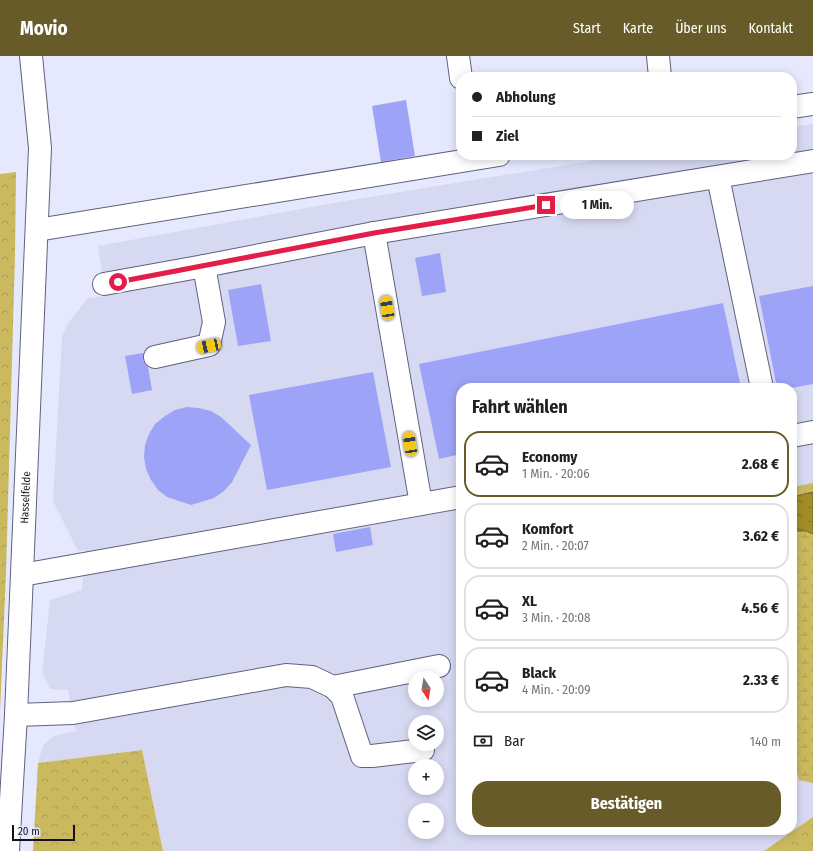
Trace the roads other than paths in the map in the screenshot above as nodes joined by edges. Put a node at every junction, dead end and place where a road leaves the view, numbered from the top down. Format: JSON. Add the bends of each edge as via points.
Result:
{"nodes":[{"id":1,"x":31,"y":56,"type":"edge"},
{"id":2,"x":458,"y":56,"type":"edge"},
{"id":3,"x":658,"y":56,"type":"edge"},
{"id":4,"x":460,"y":72,"type":"edge"},
{"id":5,"x":660,"y":72,"type":"edge"},
{"id":6,"x":813,"y":104,"type":"edge"},
{"id":7,"x":797,"y":106,"type":"edge"},
{"id":8,"x":456,"y":160,"type":"edge"},
{"id":9,"x":813,"y":161,"type":"edge"},
{"id":10,"x":718,"y":177,"type":"junction"},
{"id":11,"x":37,"y":230,"type":"junction"},
{"id":12,"x":374,"y":233,"type":"junction"},
{"id":13,"x":204,"y":266,"type":"junction"},
{"id":14,"x":104,"y":284,"type":"dead end"},
{"id":15,"x":155,"y":357,"type":"dead end"},
{"id":16,"x":761,"y":383,"type":"edge"},
{"id":17,"x":813,"y":432,"type":"edge"},
{"id":18,"x":797,"y":435,"type":"edge"},
{"id":19,"x":456,"y":498,"type":"edge"},
{"id":20,"x":420,"y":504,"type":"junction"},
{"id":21,"x":22,"y":574,"type":"junction"},
{"id":22,"x":439,"y":666,"type":"dead end"},
{"id":23,"x":333,"y":687,"type":"junction"},
{"id":24,"x":16,"y":714,"type":"junction"},
{"id":25,"x":414,"y":751,"type":"edge"},
{"id":26,"x":8,"y":851,"type":"edge"}],
"edges":[{"from":1,"to":11,"type":"street","name":"Hasselfelde","via":[[40,144]]},
{"from":2,"to":4,"type":"street"},
{"from":3,"to":5,"type":"street"},
{"from":6,"to":7,"type":"street"},
{"from":8,"to":11,"type":"street"},
{"from":9,"to":10,"type":"street"},
{"from":10,"to":12,"type":"street"},
{"from":10,"to":16,"type":"street"},
{"from":11,"to":21,"type":"street","name":"Hasselfelde"},
{"from":12,"to":13,"type":"street"},
{"from":12,"to":20,"type":"street"},
{"from":13,"to":14,"type":"street"},
{"from":13,"to":15,"type":"street","via":[[214,322],[209,346]]},
{"from":17,"to":18,"type":"street"},
{"from":19,"to":20,"type":"street"},
{"from":20,"to":21,"type":"street"},
{"from":21,"to":24,"type":"street","name":"Hasselfelde"},
{"from":22,"to":23,"type":"street"},
{"from":23,"to":24,"type":"street","via":[[312,677],[286,675],[73,713]]},
{"from":23,"to":25,"type":"street","via":[[342,696],[362,756]]},
{"from":24,"to":26,"type":"street","name":"Hasselfelde"}]}
